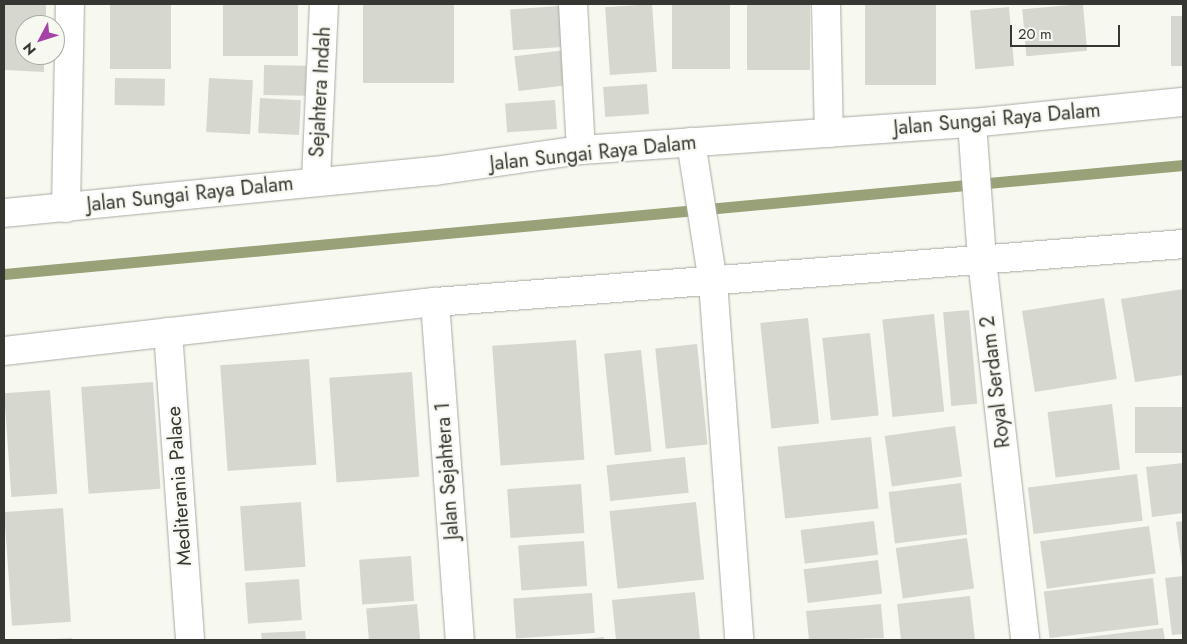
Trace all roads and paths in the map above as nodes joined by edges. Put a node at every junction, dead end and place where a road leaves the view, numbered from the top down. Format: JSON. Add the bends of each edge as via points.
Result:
{"nodes":[{"id":1,"x":70,"y":4,"type":"edge"},
{"id":2,"x":324,"y":4,"type":"edge"},
{"id":3,"x":574,"y":4,"type":"edge"},
{"id":4,"x":826,"y":4,"type":"edge"},
{"id":5,"x":1183,"y":102,"type":"edge"},
{"id":6,"x":972,"y":123,"type":"junction"},
{"id":7,"x":829,"y":132,"type":"junction"},
{"id":8,"x":581,"y":150,"type":"junction"},
{"id":9,"x":694,"y":154,"type":"junction"},
{"id":10,"x":316,"y":180,"type":"junction"},
{"id":11,"x":66,"y":208,"type":"junction"},
{"id":12,"x":4,"y":213,"type":"edge"},
{"id":13,"x":1183,"y":244,"type":"edge"},
{"id":14,"x":982,"y":260,"type":"junction"},
{"id":15,"x":713,"y":282,"type":"junction"},
{"id":16,"x":435,"y":302,"type":"junction"},
{"id":17,"x":168,"y":332,"type":"junction"},
{"id":18,"x":4,"y":351,"type":"edge"},
{"id":19,"x":190,"y":640,"type":"edge"},
{"id":20,"x":460,"y":640,"type":"edge"},
{"id":21,"x":739,"y":640,"type":"edge"},
{"id":22,"x":1025,"y":640,"type":"edge"}],
"edges":[{"from":1,"to":11,"type":"street"},
{"from":2,"to":10,"type":"street","name":"Sejahtera Indah"},
{"from":3,"to":8,"type":"street"},
{"from":4,"to":7,"type":"street"},
{"from":5,"to":6,"type":"street","name":"Jalan Sungai Raya Dalam"},
{"from":6,"to":7,"type":"street","name":"Jalan Sungai Raya Dalam"},
{"from":6,"to":14,"type":"street","name":"Royal Serdam 2"},
{"from":7,"to":9,"type":"street","name":"Jalan Sungai Raya Dalam"},
{"from":8,"to":9,"type":"street","name":"Jalan Sungai Raya Dalam"},
{"from":8,"to":10,"type":"street","name":"Jalan Sungai Raya Dalam","via":[[435,171]]},
{"from":9,"to":15,"type":"street"},
{"from":10,"to":11,"type":"street","name":"Jalan Sungai Raya Dalam"},
{"from":11,"to":12,"type":"street","name":"Jalan Sungai Raya Dalam"},
{"from":13,"to":14,"type":"street"},
{"from":14,"to":15,"type":"street"},
{"from":14,"to":22,"type":"street","name":"Royal Serdam 2"},
{"from":15,"to":16,"type":"street"},
{"from":15,"to":21,"type":"street"},
{"from":16,"to":17,"type":"street"},
{"from":16,"to":20,"type":"street","name":"Jalan Sejahtera 1"},
{"from":17,"to":18,"type":"street"},
{"from":17,"to":19,"type":"street","name":"Mediterania Palace"}]}
